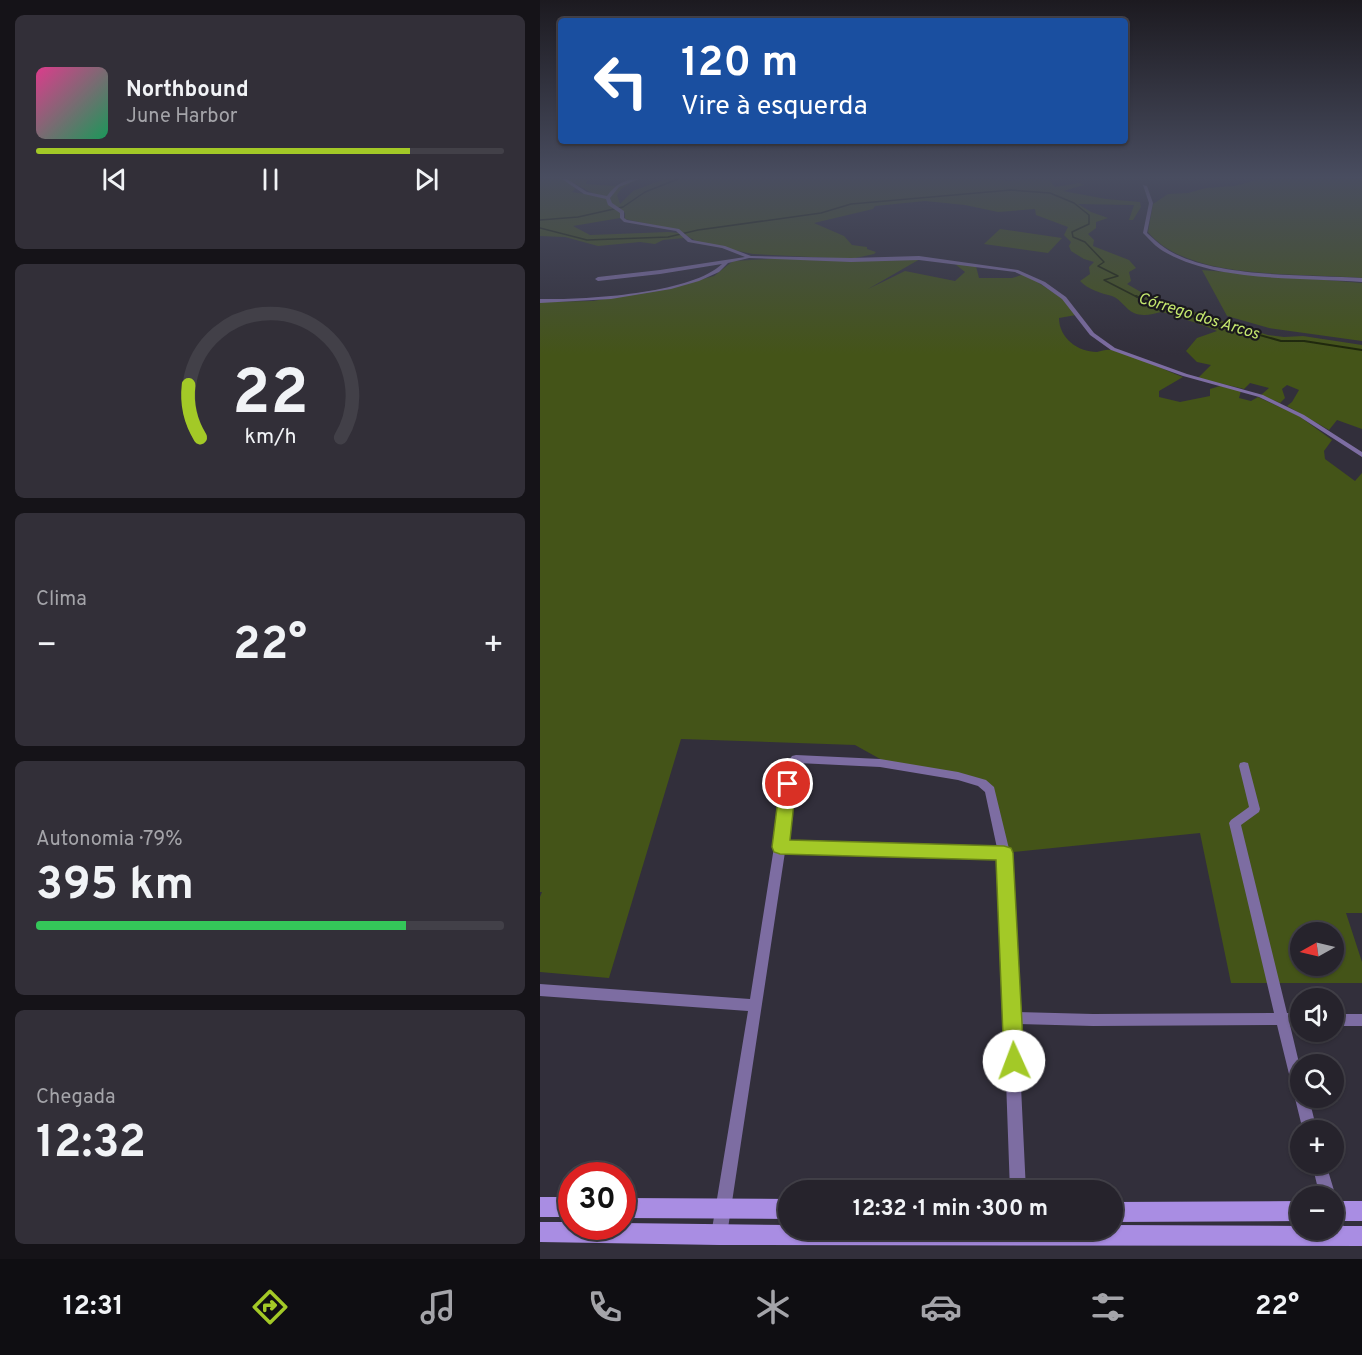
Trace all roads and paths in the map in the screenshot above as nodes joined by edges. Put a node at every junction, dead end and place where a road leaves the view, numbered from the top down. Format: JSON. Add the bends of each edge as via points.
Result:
{"nodes":[{"id":1,"x":688,"y":238,"type":"edge"},
{"id":2,"x":1149,"y":238,"type":"edge"},
{"id":3,"x":750,"y":257,"type":"junction"},
{"id":4,"x":728,"y":260,"type":"junction"},
{"id":5,"x":598,"y":279,"type":"dead end"},
{"id":6,"x":1362,"y":280,"type":"edge"},
{"id":7,"x":540,"y":302,"type":"edge"},
{"id":8,"x":1362,"y":454,"type":"edge"},
{"id":9,"x":1244,"y":766,"type":"dead end"},
{"id":10,"x":780,"y":847,"type":"junction"},
{"id":11,"x":1004,"y":853,"type":"junction"},
{"id":12,"x":540,"y":990,"type":"edge"},
{"id":13,"x":754,"y":1005,"type":"junction"},
{"id":14,"x":1013,"y":1018,"type":"junction"},
{"id":15,"x":1281,"y":1019,"type":"junction"},
{"id":16,"x":1290,"y":1019,"type":"edge"},
{"id":17,"x":1344,"y":1020,"type":"edge"},
{"id":18,"x":1362,"y":1020,"type":"edge"},
{"id":19,"x":1290,"y":1054,"type":"edge"},
{"id":20,"x":1018,"y":1180,"type":"edge"},
{"id":21,"x":540,"y":1207,"type":"edge"},
{"id":22,"x":558,"y":1207,"type":"edge"},
{"id":23,"x":636,"y":1208,"type":"edge"},
{"id":24,"x":722,"y":1209,"type":"junction"},
{"id":25,"x":778,"y":1209,"type":"edge"},
{"id":26,"x":1290,"y":1211,"type":"edge"},
{"id":27,"x":1344,"y":1211,"type":"edge"},
{"id":28,"x":1123,"y":1212,"type":"edge"},
{"id":29,"x":1362,"y":1212,"type":"edge"},
{"id":30,"x":1290,"y":1228,"type":"edge"},
{"id":31,"x":1344,"y":1230,"type":"edge"},
{"id":32,"x":1123,"y":1231,"type":"edge"},
{"id":33,"x":540,"y":1232,"type":"edge"},
{"id":34,"x":719,"y":1235,"type":"junction"},
{"id":35,"x":778,"y":1235,"type":"edge"},
{"id":36,"x":1362,"y":1236,"type":"edge"}],
"edges":[{"from":1,"to":3,"type":"street"},
{"from":2,"to":6,"type":"street","via":[[1184,260],[1218,270]]},
{"from":3,"to":4,"type":"street"},
{"from":3,"to":8,"type":"street","via":[[920,258],[1016,271],[1061,295],[1092,334],[1113,349],[1261,396],[1302,416]]},
{"from":4,"to":5,"type":"street"},
{"from":4,"to":7,"type":"street","via":[[712,276],[669,287],[591,301]]},
{"from":9,"to":15,"type":"street","via":[[1255,809],[1235,823]]},
{"from":10,"to":11,"type":"street"},
{"from":10,"to":11,"type":"street","via":[[791,764],[804,759],[880,763],[982,783],[990,790]]},
{"from":10,"to":13,"type":"street"},
{"from":11,"to":14,"type":"street"},
{"from":12,"to":13,"type":"street"},
{"from":13,"to":24,"type":"street"},
{"from":14,"to":15,"type":"street"},
{"from":14,"to":20,"type":"street"},
{"from":15,"to":16,"type":"street"},
{"from":15,"to":19,"type":"street"},
{"from":17,"to":18,"type":"street"},
{"from":21,"to":22,"type":"street"},
{"from":23,"to":24,"type":"street"},
{"from":24,"to":25,"type":"street"},
{"from":24,"to":34,"type":"street"},
{"from":26,"to":28,"type":"street"},
{"from":27,"to":29,"type":"street"},
{"from":30,"to":32,"type":"street"},
{"from":31,"to":36,"type":"street"},
{"from":33,"to":34,"type":"street"},
{"from":34,"to":35,"type":"street"}]}
